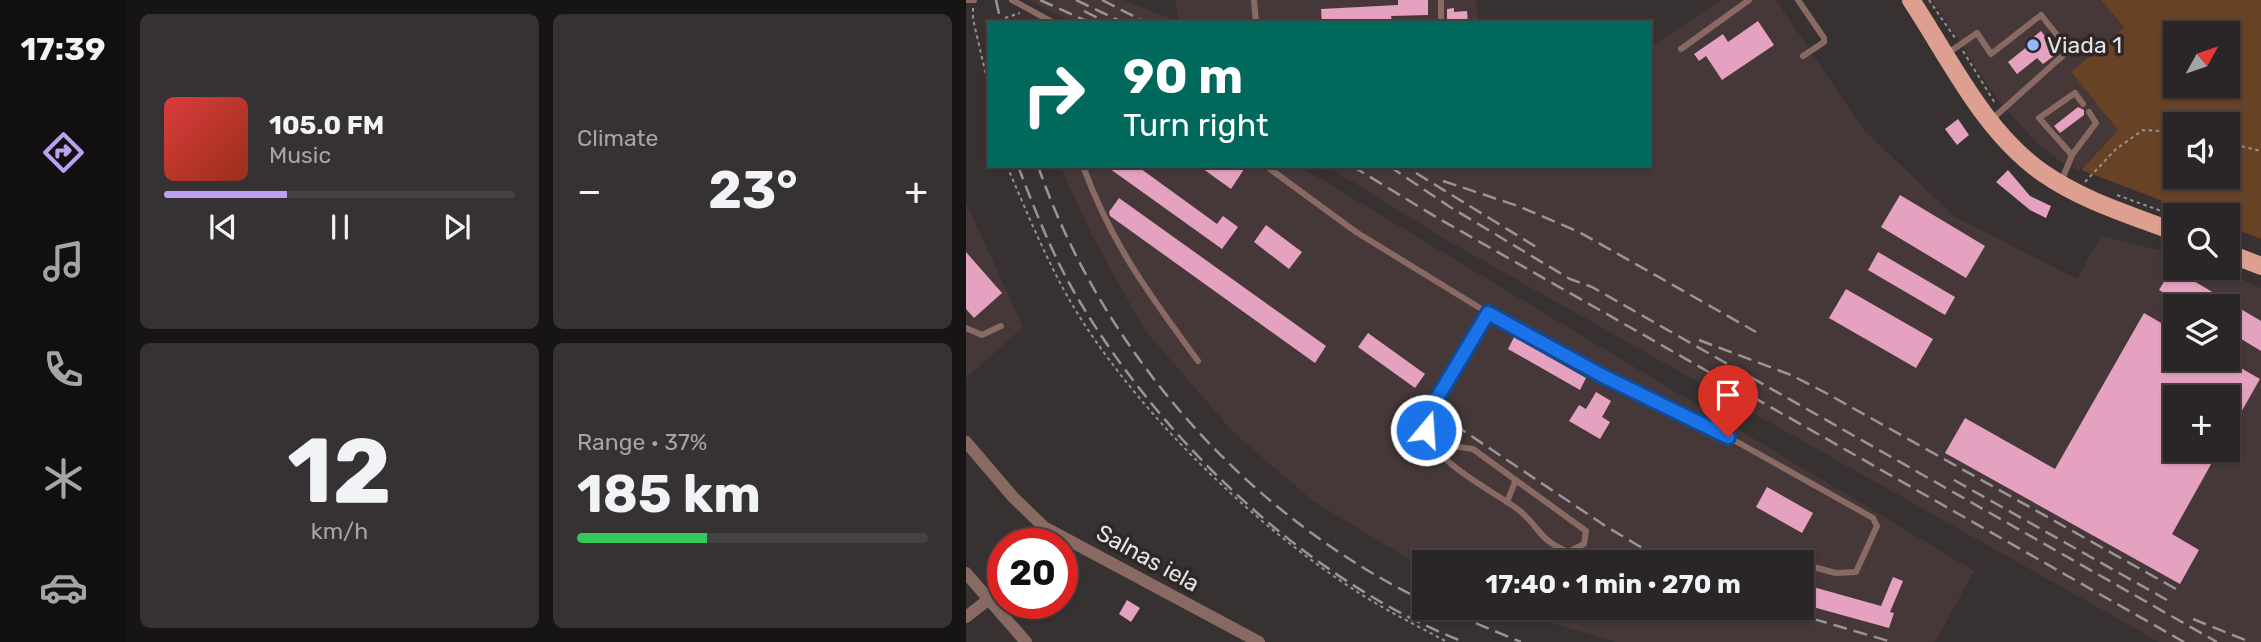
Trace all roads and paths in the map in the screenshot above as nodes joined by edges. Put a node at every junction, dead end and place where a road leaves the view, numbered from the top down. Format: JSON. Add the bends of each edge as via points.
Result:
{"nodes":[{"id":1,"x":967,"y":0,"type":"edge"},
{"id":2,"x":974,"y":0,"type":"edge"},
{"id":3,"x":1012,"y":0,"type":"edge"},
{"id":4,"x":1254,"y":0,"type":"edge"},
{"id":5,"x":1441,"y":0,"type":"edge"},
{"id":6,"x":1749,"y":0,"type":"edge"},
{"id":7,"x":1798,"y":0,"type":"edge"},
{"id":8,"x":1911,"y":0,"type":"edge"},
{"id":9,"x":1017,"y":16,"type":"dead end"},
{"id":10,"x":1005,"y":18,"type":"dead end"},
{"id":11,"x":1049,"y":21,"type":"edge"},
{"id":12,"x":1256,"y":21,"type":"edge"},
{"id":13,"x":1441,"y":21,"type":"edge"},
{"id":14,"x":1681,"y":49,"type":"dead end"},
{"id":15,"x":1947,"y":55,"type":"junction"},
{"id":16,"x":1803,"y":56,"type":"dead end"},
{"id":17,"x":987,"y":79,"type":"edge"},
{"id":18,"x":2083,"y":104,"type":"dead end"},
{"id":19,"x":2089,"y":111,"type":"dead end"},
{"id":20,"x":1989,"y":121,"type":"junction"},
{"id":21,"x":2163,"y":131,"type":"edge"},
{"id":22,"x":2240,"y":146,"type":"edge"},
{"id":23,"x":2261,"y":150,"type":"edge"},
{"id":24,"x":2072,"y":155,"type":"junction"},
{"id":25,"x":1008,"y":168,"type":"edge"},
{"id":26,"x":1084,"y":168,"type":"edge"},
{"id":27,"x":1269,"y":168,"type":"edge"},
{"id":28,"x":2060,"y":183,"type":"junction"},
{"id":29,"x":2084,"y":183,"type":"dead end"},
{"id":30,"x":2163,"y":227,"type":"edge"},
{"id":31,"x":2240,"y":258,"type":"edge"},
{"id":32,"x":2261,"y":267,"type":"edge"},
{"id":33,"x":1488,"y":313,"type":"junction"},
{"id":34,"x":1001,"y":326,"type":"dead end"},
{"id":35,"x":966,"y":328,"type":"edge"},
{"id":36,"x":1198,"y":360,"type":"dead end"},
{"id":37,"x":966,"y":442,"type":"edge"},
{"id":38,"x":1432,"y":443,"type":"junction"},
{"id":39,"x":1515,"y":482,"type":"junction"},
{"id":40,"x":1507,"y":502,"type":"junction"},
{"id":41,"x":1046,"y":528,"type":"edge"},
{"id":42,"x":1078,"y":544,"type":"edge"},
{"id":43,"x":1814,"y":567,"type":"edge"},
{"id":44,"x":966,"y":573,"type":"edge"},
{"id":45,"x":987,"y":599,"type":"edge"},
{"id":46,"x":987,"y":601,"type":"edge"},
{"id":47,"x":966,"y":617,"type":"edge"},
{"id":48,"x":1005,"y":619,"type":"edge"},
{"id":49,"x":1026,"y":642,"type":"edge"},
{"id":50,"x":1259,"y":642,"type":"edge"},
{"id":51,"x":1447,"y":642,"type":"edge"}],
"edges":[{"from":1,"to":2,"type":"lane"},
{"from":2,"to":17,"type":"path","via":[[973,19]]},
{"from":3,"to":11,"type":"lane"},
{"from":4,"to":12,"type":"lane"},
{"from":5,"to":13,"type":"lane"},
{"from":6,"to":14,"type":"lane"},
{"from":7,"to":16,"type":"lane","via":[[1824,38]]},
{"from":8,"to":15,"type":"main road"},
{"from":9,"to":10,"type":"path"},
{"from":15,"to":20,"type":"main road"},
{"from":15,"to":20,"type":"lane","via":[[1978,33],[1991,54],[2041,15],[2069,50]]},
{"from":18,"to":24,"type":"lane","via":[[2076,93],[2039,118]]},
{"from":19,"to":24,"type":"lane","via":[[2096,123]]},
{"from":20,"to":28,"type":"main road","via":[[2031,164]]},
{"from":21,"to":29,"type":"path","via":[[2143,130],[2116,149]]},
{"from":22,"to":23,"type":"path"},
{"from":24,"to":28,"type":"lane"},
{"from":25,"to":51,"type":"path","via":[[1081,318],[1173,434],[1229,492],[1294,546],[1359,593]]},
{"from":26,"to":36,"type":"lane","via":[[1100,211],[1135,275]]},
{"from":27,"to":33,"type":"lane","via":[[1356,232]]},
{"from":28,"to":30,"type":"main road"},
{"from":31,"to":32,"type":"main road"},
{"from":33,"to":38,"type":"lane","via":[[1427,415]]},
{"from":33,"to":43,"type":"lane","via":[[1603,376],[1707,425],[1873,518],[1877,526],[1856,572]]},
{"from":34,"to":35,"type":"lane","via":[[982,335]]},
{"from":37,"to":41,"type":"street","name":"Salnas iela","via":[[1018,503]]},
{"from":38,"to":39,"type":"lane","via":[[1473,449]]},
{"from":38,"to":40,"type":"lane","via":[[1468,476]]},
{"from":39,"to":40,"type":"lane"},
{"from":39,"to":40,"type":"lane","via":[[1586,531],[1584,544],[1568,552],[1548,543]]},
{"from":42,"to":50,"type":"street","name":"Salnas iela"},
{"from":44,"to":45,"type":"street"},
{"from":46,"to":47,"type":"street"},
{"from":48,"to":49,"type":"street"}]}
